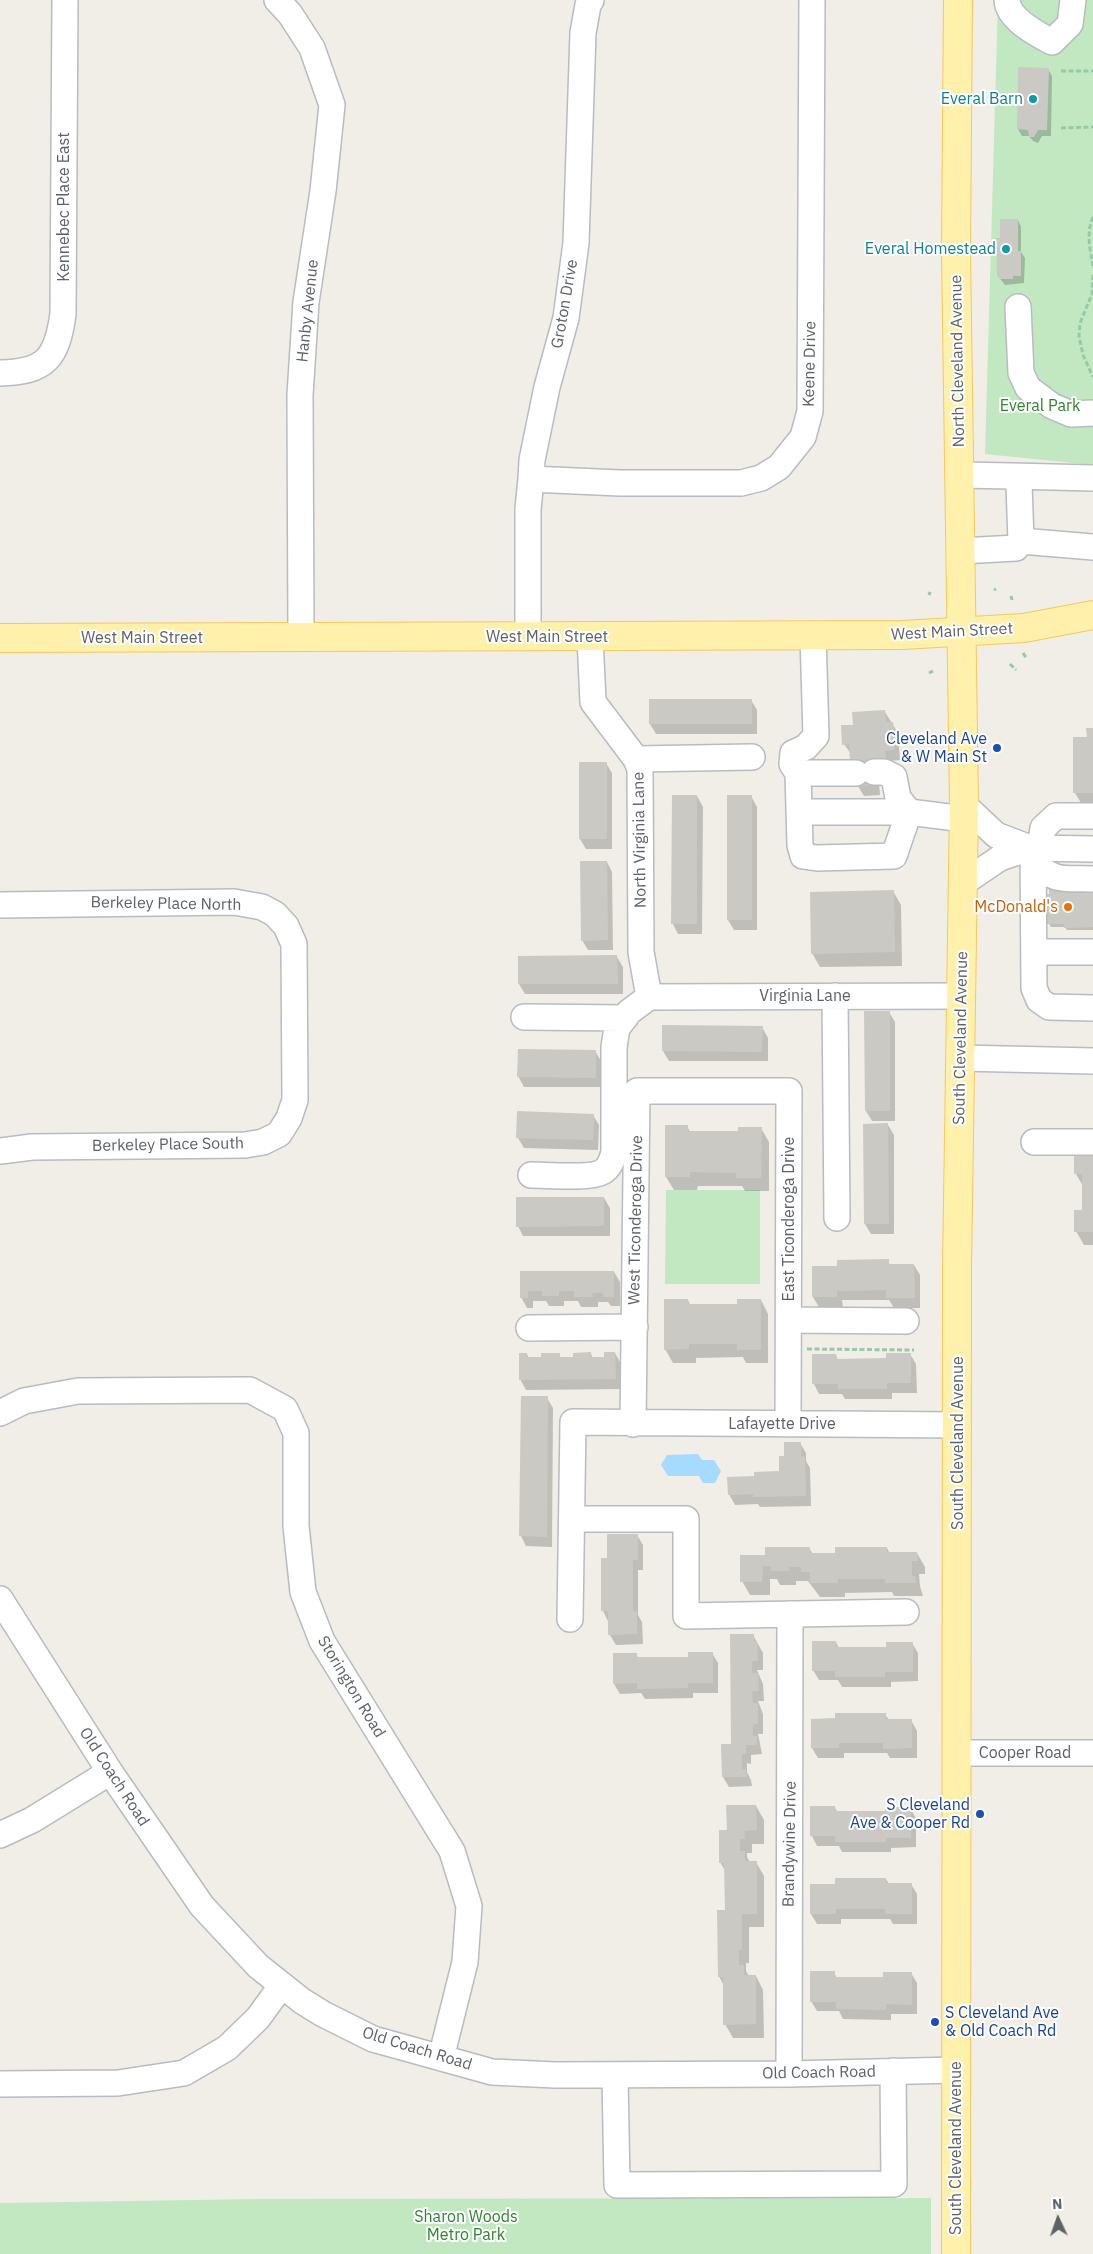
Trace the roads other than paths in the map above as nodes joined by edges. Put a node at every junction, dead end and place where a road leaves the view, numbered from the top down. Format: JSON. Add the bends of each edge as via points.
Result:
{"nodes":[{"id":1,"x":65,"y":0,"type":"edge"},
{"id":2,"x":277,"y":0,"type":"edge"},
{"id":3,"x":591,"y":0,"type":"edge"},
{"id":4,"x":812,"y":0,"type":"edge"},
{"id":5,"x":958,"y":0,"type":"edge"},
{"id":6,"x":1007,"y":0,"type":"edge"},
{"id":7,"x":1073,"y":0,"type":"edge"},
{"id":8,"x":1018,"y":307,"type":"dead end"},
{"id":9,"x":0,"y":372,"type":"edge"},
{"id":10,"x":1093,"y":413,"type":"edge"},
{"id":11,"x":960,"y":476,"type":"junction"},
{"id":12,"x":1012,"y":476,"type":"junction"},
{"id":13,"x":1093,"y":478,"type":"edge"},
{"id":14,"x":530,"y":479,"type":"junction"},
{"id":15,"x":1021,"y":541,"type":"junction"},
{"id":16,"x":1093,"y":547,"type":"edge"},
{"id":17,"x":961,"y":551,"type":"junction"},
{"id":18,"x":1093,"y":615,"type":"edge"},
{"id":19,"x":961,"y":632,"type":"junction"},
{"id":20,"x":813,"y":635,"type":"junction"},
{"id":21,"x":528,"y":637,"type":"junction"},
{"id":22,"x":0,"y":638,"type":"edge"},
{"id":23,"x":301,"y":638,"type":"junction"},
{"id":24,"x":590,"y":638,"type":"junction"},
{"id":25,"x":752,"y":757,"type":"dead end"},
{"id":26,"x":636,"y":759,"type":"junction"},
{"id":27,"x":798,"y":773,"type":"junction"},
{"id":28,"x":799,"y":812,"type":"junction"},
{"id":29,"x":909,"y":812,"type":"junction"},
{"id":30,"x":964,"y":812,"type":"junction"},
{"id":31,"x":1093,"y":816,"type":"edge"},
{"id":32,"x":1093,"y":850,"type":"edge"},
{"id":33,"x":1034,"y":852,"type":"junction"},
{"id":34,"x":1093,"y":879,"type":"edge"},
{"id":35,"x":963,"y":883,"type":"junction"},
{"id":36,"x":0,"y":905,"type":"edge"},
{"id":37,"x":1034,"y":952,"type":"junction"},
{"id":38,"x":1093,"y":952,"type":"edge"},
{"id":39,"x":835,"y":996,"type":"junction"},
{"id":40,"x":962,"y":996,"type":"junction"},
{"id":41,"x":649,"y":997,"type":"junction"},
{"id":42,"x":1093,"y":1008,"type":"edge"},
{"id":43,"x":524,"y":1017,"type":"dead end"},
{"id":44,"x":625,"y":1018,"type":"junction"},
{"id":45,"x":295,"y":1022,"type":"joint"},
{"id":46,"x":960,"y":1058,"type":"junction"},
{"id":47,"x":1093,"y":1061,"type":"edge"},
{"id":48,"x":712,"y":1091,"type":"joint"},
{"id":49,"x":1034,"y":1142,"type":"dead end"},
{"id":50,"x":1093,"y":1142,"type":"edge"},
{"id":51,"x":0,"y":1151,"type":"edge"},
{"id":52,"x":531,"y":1175,"type":"dead end"},
{"id":53,"x":837,"y":1218,"type":"dead end"},
{"id":54,"x":789,"y":1320,"type":"junction"},
{"id":55,"x":906,"y":1321,"type":"dead end"},
{"id":56,"x":634,"y":1327,"type":"junction"},
{"id":57,"x":529,"y":1328,"type":"dead end"},
{"id":58,"x":0,"y":1413,"type":"edge"},
{"id":59,"x":634,"y":1424,"type":"junction"},
{"id":60,"x":788,"y":1424,"type":"junction"},
{"id":61,"x":958,"y":1426,"type":"junction"},
{"id":62,"x":572,"y":1519,"type":"junction"},
{"id":63,"x":0,"y":1599,"type":"edge"},
{"id":64,"x":906,"y":1612,"type":"dead end"},
{"id":65,"x":790,"y":1614,"type":"junction"},
{"id":66,"x":570,"y":1619,"type":"dead end"},
{"id":67,"x":956,"y":1753,"type":"junction"},
{"id":68,"x":1093,"y":1753,"type":"edge"},
{"id":69,"x":110,"y":1772,"type":"junction"},
{"id":70,"x":0,"y":1835,"type":"edge"},
{"id":71,"x":282,"y":1985,"type":"junction"},
{"id":72,"x":441,"y":2058,"type":"junction"},
{"id":73,"x":956,"y":2070,"type":"junction"},
{"id":74,"x":893,"y":2071,"type":"junction"},
{"id":75,"x":615,"y":2074,"type":"junction"},
{"id":76,"x":789,"y":2074,"type":"junction"},
{"id":77,"x":0,"y":2084,"type":"edge"},
{"id":78,"x":956,"y":2254,"type":"edge"}],
"edges":[{"from":1,"to":9,"type":"street","name":"Kennebec Place East","via":[[63,314],[60,338],[52,355],[37,368]]},
{"from":2,"to":23,"type":"street","name":"Hanby Avenue","via":[[312,48],[332,105],[306,302],[300,386]]},
{"from":3,"to":14,"type":"street","name":"Groton Drive","via":[[583,33],[573,262],[566,318],[547,387]]},
{"from":4,"to":14,"type":"street","name":"Keene Drive","via":[[810,412],[803,437],[779,467],[761,478],[741,483]]},
{"from":5,"to":11,"type":"main road","name":"North Cleveland Avenue","via":[[956,252]]},
{"from":6,"to":7,"type":"street","via":[[1007,5],[1025,27],[1052,42],[1070,24]]},
{"from":8,"to":10,"type":"street","via":[[1021,374],[1028,388],[1052,406],[1071,414]]},
{"from":11,"to":12,"type":"street"},
{"from":11,"to":17,"type":"main road","name":"North Cleveland Avenue"},
{"from":12,"to":13,"type":"street"},
{"from":12,"to":15,"type":"street","via":[[1018,484]]},
{"from":14,"to":21,"type":"street","name":"Groton Drive"},
{"from":15,"to":16,"type":"street"},
{"from":15,"to":17,"type":"street","via":[[1016,548]]},
{"from":17,"to":19,"type":"main road","name":"North Cleveland Avenue"},
{"from":18,"to":19,"type":"main road","name":"West Main Street","via":[[1024,628]]},
{"from":19,"to":20,"type":"main road","name":"West Main Street"},
{"from":19,"to":30,"type":"main road","name":"South Cleveland Avenue"},
{"from":20,"to":24,"type":"main road","name":"West Main Street"},
{"from":20,"to":27,"type":"street","via":[[816,736],[806,747],[793,753],[792,764]]},
{"from":21,"to":23,"type":"main road","name":"West Main Street"},
{"from":21,"to":24,"type":"main road","name":"West Main Street"},
{"from":22,"to":23,"type":"main road","name":"West Main Street"},
{"from":24,"to":26,"type":"street","name":"North Virginia Lane","via":[[594,702]]},
{"from":25,"to":26,"type":"street"},
{"from":26,"to":41,"type":"street","name":"North Virginia Lane","via":[[640,769],[642,952]]},
{"from":27,"to":28,"type":"street"},
{"from":27,"to":29,"type":"street","via":[[884,772],[894,777],[898,798]]},
{"from":28,"to":29,"type":"street"},
{"from":28,"to":29,"type":"street","via":[[803,856],[817,858],[894,856]]},
{"from":29,"to":30,"type":"street"},
{"from":30,"to":33,"type":"street","via":[[996,835]]},
{"from":30,"to":35,"type":"main road","name":"South Cleveland Avenue"},
{"from":31,"to":33,"type":"street","via":[[1056,816],[1043,828]]},
{"from":32,"to":33,"type":"street"},
{"from":33,"to":34,"type":"street","via":[[1045,874],[1056,878]]},
{"from":33,"to":35,"type":"street","via":[[1000,858]]},
{"from":33,"to":37,"type":"street"},
{"from":35,"to":40,"type":"main road","name":"South Cleveland Avenue"},
{"from":36,"to":45,"type":"street","name":"Berkeley Place North","via":[[234,902],[262,906],[286,926],[294,944]]},
{"from":37,"to":38,"type":"street"},
{"from":37,"to":42,"type":"street","via":[[1034,988],[1038,1000],[1049,1006]]},
{"from":39,"to":40,"type":"street","name":"Virginia Lane"},
{"from":39,"to":41,"type":"street","name":"Virginia Lane"},
{"from":39,"to":53,"type":"street"},
{"from":40,"to":46,"type":"main road","name":"South Cleveland Avenue"},
{"from":41,"to":44,"type":"street"},
{"from":43,"to":44,"type":"street"},
{"from":44,"to":52,"type":"street","via":[[617,1028],[614,1047],[614,1152],[611,1163],[603,1172],[592,1175]]},
{"from":45,"to":51,"type":"street","name":"Berkeley Place South","via":[[295,1100],[279,1134],[263,1142]]},
{"from":46,"to":47,"type":"street"},
{"from":46,"to":61,"type":"main road","name":"South Cleveland Avenue"},
{"from":48,"to":54,"type":"street","name":"East Ticonderoga Drive","via":[[789,1091]]},
{"from":48,"to":56,"type":"street","name":"West Ticonderoga Drive","via":[[637,1090]]},
{"from":49,"to":50,"type":"street"},
{"from":54,"to":55,"type":"street"},
{"from":54,"to":60,"type":"street","name":"East Ticonderoga Drive"},
{"from":56,"to":57,"type":"street"},
{"from":56,"to":59,"type":"street","name":"West Ticonderoga Drive"},
{"from":58,"to":72,"type":"street","name":"Storington Road","via":[[24,1401],[78,1391],[250,1390],[285,1409],[296,1433],[296,1526],[303,1592],[326,1649],[452,1851],[469,1906],[465,1962]]},
{"from":59,"to":60,"type":"street","name":"Lafayette Drive"},
{"from":59,"to":62,"type":"street","name":"Lafayette Drive","via":[[573,1422]]},
{"from":60,"to":61,"type":"street","name":"Lafayette Drive"},
{"from":61,"to":67,"type":"main road","name":"South Cleveland Avenue"},
{"from":62,"to":65,"type":"street","via":[[686,1519],[686,1616]]},
{"from":62,"to":66,"type":"street"},
{"from":63,"to":69,"type":"street","name":"Old Coach Road"},
{"from":64,"to":65,"type":"street"},
{"from":65,"to":76,"type":"street","name":"Brandywine Drive"},
{"from":67,"to":68,"type":"street","name":"Cooper Road"},
{"from":67,"to":73,"type":"main road","name":"South Cleveland Avenue"},
{"from":69,"to":70,"type":"street","via":[[32,1820]]},
{"from":69,"to":71,"type":"street","name":"Old Coach Road","via":[[202,1906],[258,1966]]},
{"from":71,"to":72,"type":"street","name":"Old Coach Road","via":[[323,2014],[373,2038]]},
{"from":71,"to":77,"type":"street","via":[[258,2018],[228,2048],[184,2073],[118,2082]]},
{"from":72,"to":75,"type":"street","name":"Old Coach Road","via":[[492,2072]]},
{"from":73,"to":74,"type":"street","name":"Old Coach Road"},
{"from":73,"to":78,"type":"main road","name":"South Cleveland Avenue"},
{"from":74,"to":75,"type":"street","via":[[894,2184],[618,2185]]},
{"from":74,"to":76,"type":"street","name":"Old Coach Road"},
{"from":75,"to":76,"type":"street","name":"Old Coach Road"}]}
